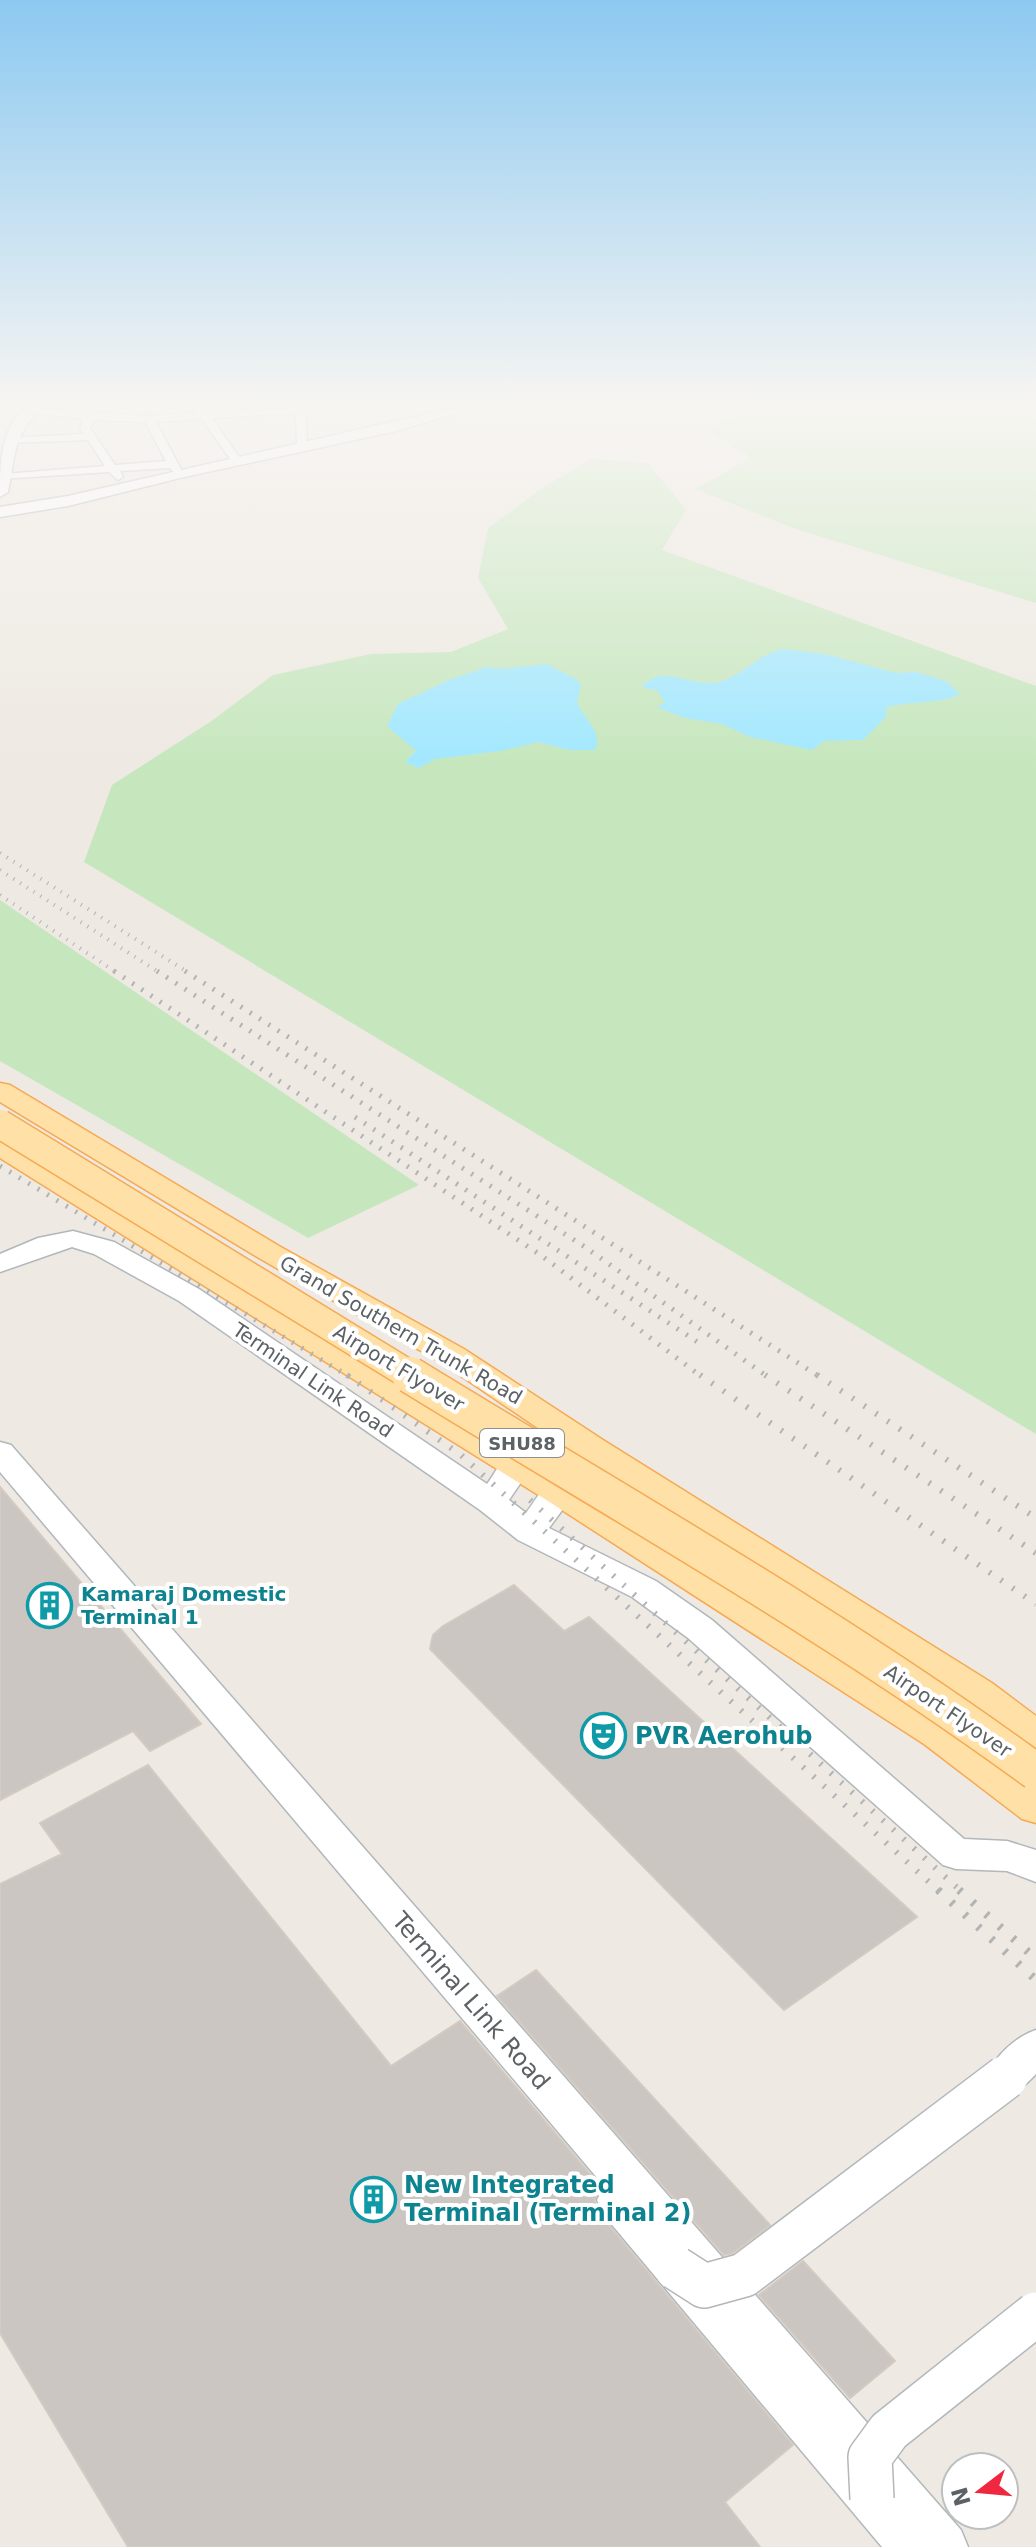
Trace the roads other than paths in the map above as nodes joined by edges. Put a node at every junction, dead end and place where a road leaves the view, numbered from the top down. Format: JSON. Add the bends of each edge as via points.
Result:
{"nodes":[{"id":1,"x":0,"y":1091,"type":"edge"},
{"id":2,"x":0,"y":1124,"type":"edge"},
{"id":3,"x":0,"y":1146,"type":"edge"},
{"id":4,"x":0,"y":1264,"type":"edge"},
{"id":5,"x":0,"y":1278,"type":"edge"},
{"id":6,"x":239,"y":1331,"type":"junction"},
{"id":7,"x":547,"y":1419,"type":"junction"},
{"id":8,"x":591,"y":1448,"type":"junction"},
{"id":9,"x":0,"y":1452,"type":"edge"},
{"id":10,"x":518,"y":1466,"type":"junction"},
{"id":11,"x":0,"y":1473,"type":"edge"},
{"id":12,"x":560,"y":1493,"type":"junction"},
{"id":13,"x":491,"y":1502,"type":"junction"},
{"id":14,"x":529,"y":1532,"type":"junction"},
{"id":15,"x":1036,"y":1736,"type":"edge"},
{"id":16,"x":1036,"y":1772,"type":"edge"},
{"id":17,"x":1036,"y":1808,"type":"edge"},
{"id":18,"x":1036,"y":1867,"type":"edge"},
{"id":19,"x":1036,"y":2047,"type":"edge"},
{"id":20,"x":676,"y":2268,"type":"junction"},
{"id":21,"x":1036,"y":2314,"type":"edge"},
{"id":22,"x":872,"y":2499,"type":"junction"},
{"id":23,"x":913,"y":2547,"type":"edge"},
{"id":24,"x":944,"y":2547,"type":"edge"}],
"edges":[{"from":1,"to":7,"type":"main road","name":"Grand Southern Trunk Road","number":"SHU88","via":[[453,1356]]},
{"from":2,"to":16,"type":"main road","name":"Airport Flyover","number":"SHU88","bridge":true,"via":[[833,1634]]},
{"from":3,"to":10,"type":"main road"},
{"from":4,"to":6,"type":"street","name":"Terminal Link Road","via":[[73,1239],[104,1248],[189,1295]]},
{"from":5,"to":6,"type":"street","via":[[58,1254],[75,1253],[198,1319]]},
{"from":6,"to":13,"type":"street","name":"Terminal Link Road"},
{"from":7,"to":8,"type":"main road","name":"Grand Southern Trunk Road","number":"SHU88"},
{"from":7,"to":10,"type":"street"},
{"from":8,"to":12,"type":"street"},
{"from":8,"to":15,"type":"main road","name":"Grand Southern Trunk Road","number":"SHU88","via":[[979,1693]]},
{"from":9,"to":24,"type":"street","name":"Terminal Link Road"},
{"from":10,"to":12,"type":"main road"},
{"from":10,"to":13,"type":"street"},
{"from":11,"to":20,"type":"street","name":"Terminal Link Road"},
{"from":12,"to":14,"type":"street"},
{"from":12,"to":17,"type":"main road","via":[[937,1734]]},
{"from":13,"to":14,"type":"street","name":"Terminal Link Road"},
{"from":14,"to":18,"type":"street","name":"Terminal Link Road","via":[[644,1589],[700,1629],[956,1854],[1007,1855]]},
{"from":19,"to":20,"type":"street","bridge":true,"via":[[1006,2077],[744,2275],[704,2286]]},
{"from":20,"to":22,"type":"street","name":"Terminal Link Road","bridge":true},
{"from":21,"to":22,"type":"street","bridge":true,"via":[[889,2431],[870,2457]]},
{"from":22,"to":23,"type":"street","name":"Terminal Link Road"}]}
